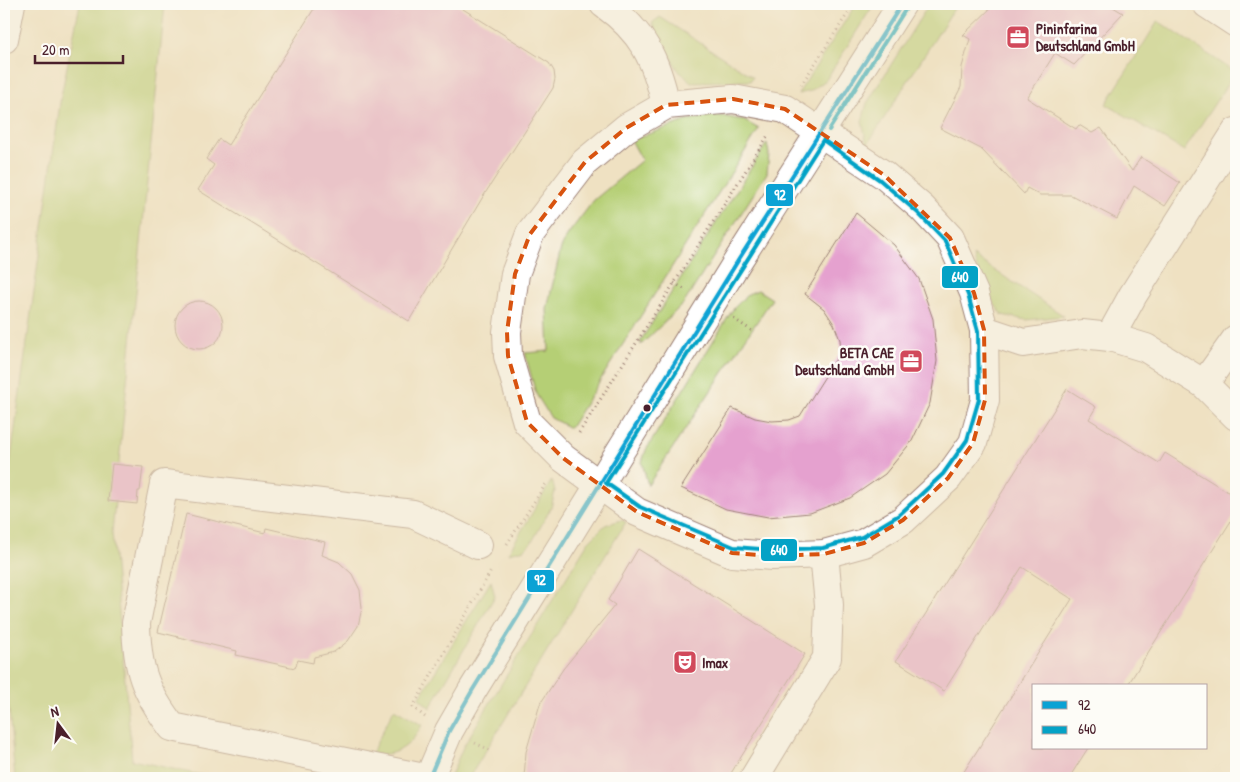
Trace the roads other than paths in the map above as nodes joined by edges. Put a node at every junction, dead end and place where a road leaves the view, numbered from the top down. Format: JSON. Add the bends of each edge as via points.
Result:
{"nodes":[{"id":1,"x":11,"y":4,"type":"edge"},
{"id":2,"x":604,"y":4,"type":"edge"},
{"id":3,"x":902,"y":4,"type":"edge"},
{"id":4,"x":1207,"y":4,"type":"edge"},
{"id":5,"x":1236,"y":23,"type":"edge"},
{"id":6,"x":4,"y":39,"type":"edge"},
{"id":7,"x":666,"y":105,"type":"junction"},
{"id":8,"x":820,"y":131,"type":"junction"},
{"id":9,"x":1236,"y":132,"type":"edge"},
{"id":10,"x":984,"y":330,"type":"junction"},
{"id":11,"x":1110,"y":337,"type":"junction"},
{"id":12,"x":1236,"y":339,"type":"edge"},
{"id":13,"x":1204,"y":384,"type":"junction"},
{"id":14,"x":1236,"y":416,"type":"edge"},
{"id":15,"x":598,"y":486,"type":"junction"},
{"id":16,"x":492,"y":552,"type":"road end"},
{"id":17,"x":824,"y":554,"type":"junction"},
{"id":18,"x":326,"y":768,"type":"edge"},
{"id":19,"x":424,"y":778,"type":"edge"},
{"id":20,"x":429,"y":778,"type":"edge"},
{"id":21,"x":754,"y":778,"type":"edge"}],
"edges":[{"from":1,"to":6,"type":"main road"},
{"from":2,"to":7,"type":"main road","via":[[620,15],[646,45],[660,77]]},
{"from":3,"to":8,"type":"main road"},
{"from":4,"to":5,"type":"main road"},
{"from":7,"to":8,"type":"main road","via":[[733,99],[785,109]]},
{"from":7,"to":15,"type":"main road","via":[[626,128],[585,162],[530,234],[515,274],[507,332],[508,356],[527,422],[563,458]]},
{"from":8,"to":10,"type":"main road","via":[[884,175],[950,238],[974,293]]},
{"from":8,"to":15,"type":"main road"},
{"from":9,"to":11,"type":"main road"},
{"from":10,"to":11,"type":"main road","via":[[1023,343],[1082,334]]},
{"from":10,"to":17,"type":"main road","via":[[985,400],[973,443],[948,478],[903,520],[864,543]]},
{"from":11,"to":13,"type":"main road","via":[[1146,348]]},
{"from":12,"to":13,"type":"main road"},
{"from":13,"to":14,"type":"main road"},
{"from":15,"to":17,"type":"main road","via":[[637,512],[732,552],[774,556]]},
{"from":15,"to":20,"type":"main road","via":[[449,730]]},
{"from":16,"to":18,"type":"main road","via":[[413,514],[164,484],[136,623],[142,679],[156,705],[172,727]]},
{"from":17,"to":21,"type":"main road","via":[[829,605],[827,658]]},
{"from":18,"to":19,"type":"main road"}]}
